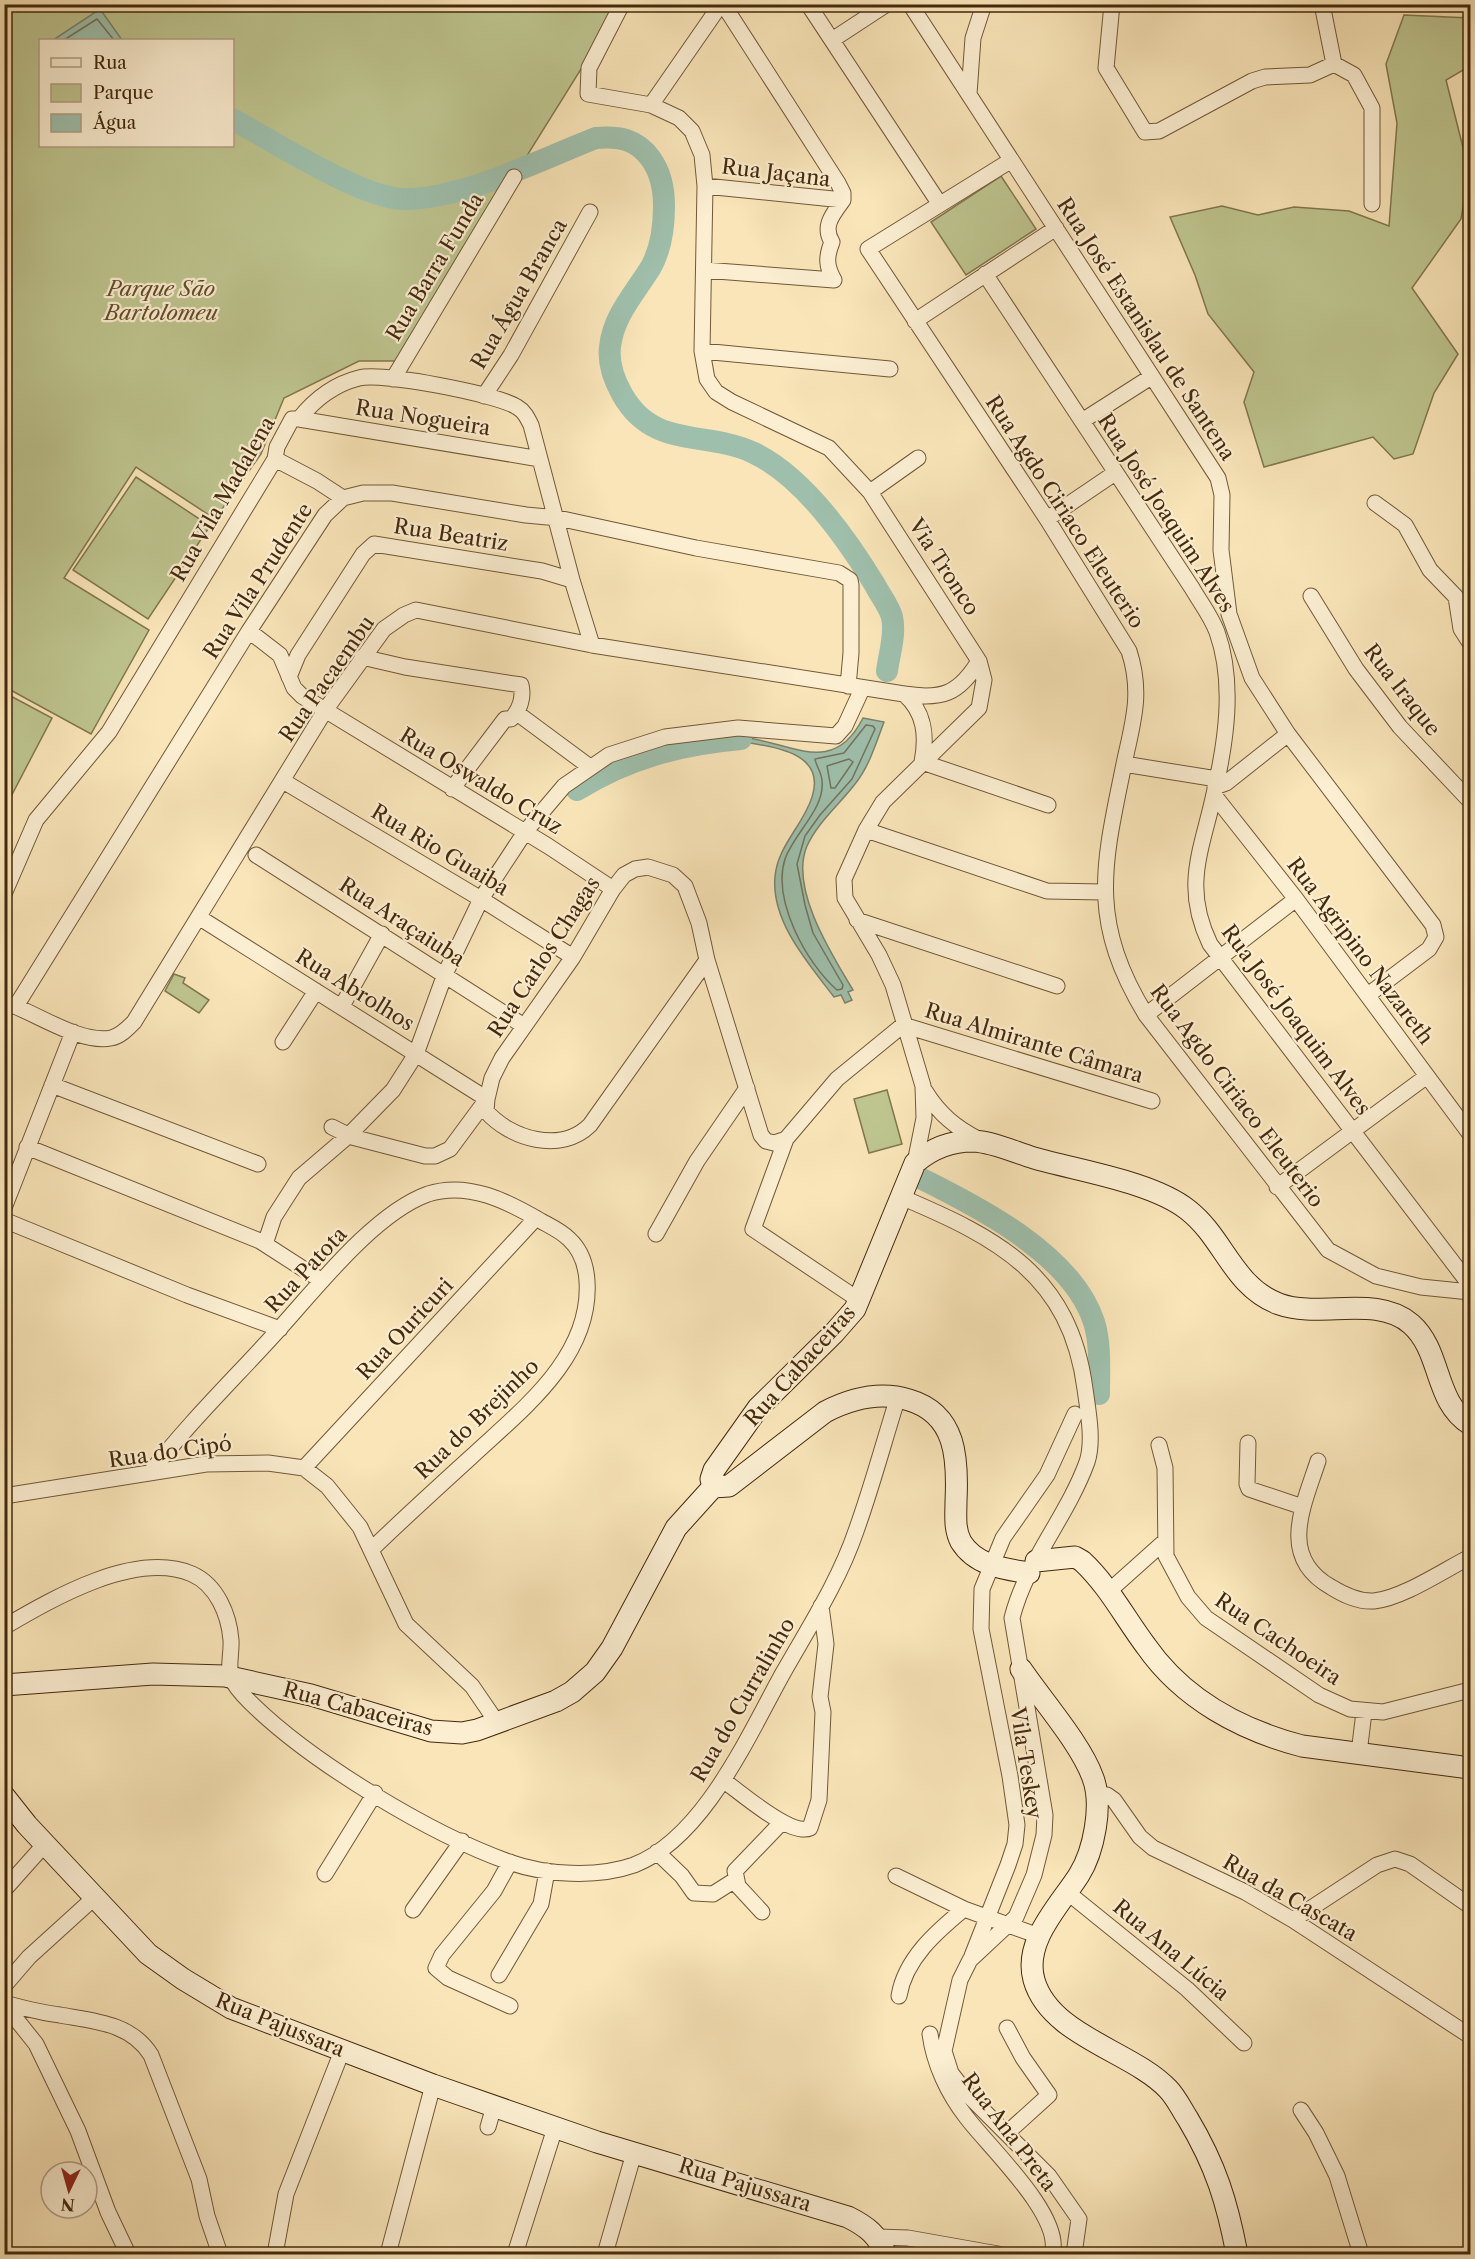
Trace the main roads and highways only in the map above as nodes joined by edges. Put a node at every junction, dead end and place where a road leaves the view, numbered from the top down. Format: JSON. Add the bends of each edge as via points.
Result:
{"nodes":[{"id":1,"x":1470,"y":1424,"type":"edge"},
{"id":2,"x":713,"y":1487,"type":"junction"},
{"id":3,"x":1021,"y":1669,"type":"road end"},
{"id":4,"x":4,"y":1685,"type":"edge"},
{"id":5,"x":1470,"y":1768,"type":"edge"},
{"id":6,"x":4,"y":1796,"type":"edge"},
{"id":7,"x":882,"y":2246,"type":"edge"},
{"id":8,"x":1236,"y":2254,"type":"edge"}],
"edges":[{"from":1,"to":2,"type":"main road","name":"Rua Cabaceiras","via":[[1451,1407],[1422,1336],[1400,1316],[1383,1311],[1278,1304],[1240,1277],[1199,1221],[1177,1202],[985,1142],[942,1145],[915,1163],[859,1300],[840,1327],[758,1408],[714,1470]]},
{"from":2,"to":4,"type":"main road","name":"Rua Cabaceiras","via":[[676,1528],[612,1648],[595,1672],[556,1701],[498,1724],[462,1733],[431,1731],[311,1695],[231,1677],[153,1674]]},
{"from":2,"to":5,"type":"main road","via":[[729,1486],[838,1405],[869,1396],[898,1396],[929,1408],[949,1433],[957,1457],[957,1530],[968,1550],[991,1566],[1033,1567],[1075,1557],[1089,1567],[1148,1649],[1189,1691],[1234,1721],[1281,1740]]},
{"from":3,"to":8,"type":"main road","via":[[1082,1755],[1097,1793],[1086,1858],[1039,1936],[1033,1977],[1045,2003],[1086,2036],[1170,2090],[1217,2175]]},
{"from":6,"to":7,"type":"main road","name":"Rua Pajussara","via":[[148,1954],[220,2003],[341,2055],[634,2153],[848,2217],[869,2228]]}]}
